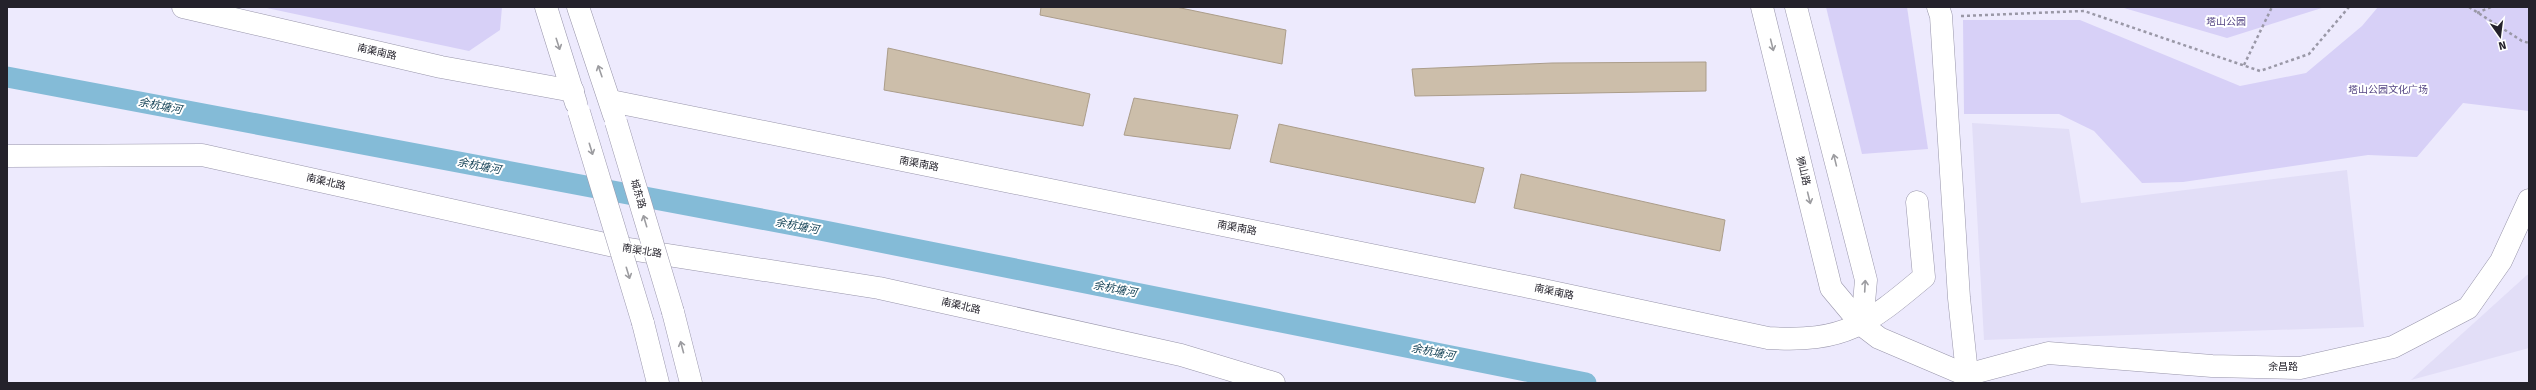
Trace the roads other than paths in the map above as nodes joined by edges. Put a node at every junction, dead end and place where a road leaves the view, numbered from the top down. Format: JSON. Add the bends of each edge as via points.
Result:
{"nodes":[{"id":1,"x":183,"y":7,"type":"edge"},
{"id":2,"x":546,"y":7,"type":"edge"},
{"id":3,"x":578,"y":7,"type":"edge"},
{"id":4,"x":1762,"y":7,"type":"edge"},
{"id":5,"x":1796,"y":7,"type":"edge"},
{"id":6,"x":1939,"y":12,"type":"edge"},
{"id":7,"x":573,"y":91,"type":"junction"},
{"id":8,"x":613,"y":112,"type":"junction"},
{"id":9,"x":7,"y":156,"type":"edge"},
{"id":10,"x":2529,"y":200,"type":"edge"},
{"id":11,"x":1917,"y":202,"type":"dead end"},
{"id":12,"x":1862,"y":325,"type":"junction"},
{"id":13,"x":1967,"y":379,"type":"edge"},
{"id":14,"x":658,"y":383,"type":"edge"},
{"id":15,"x":691,"y":383,"type":"edge"},
{"id":16,"x":1274,"y":383,"type":"edge"}],
"edges":[{"from":1,"to":7,"type":"street","name":"南渠南路","via":[[441,67]]},
{"from":2,"to":7,"type":"street","one_way":true},
{"from":8,"to":3,"type":"street","name":"城东路","one_way":true},
{"from":4,"to":12,"type":"street","name":"狮山路","one_way":true,"via":[[1831,288]]},
{"from":12,"to":5,"type":"street","one_way":true,"via":[[1866,280]]},
{"from":6,"to":13,"type":"street"},
{"from":7,"to":14,"type":"street","one_way":true,"bridge":true,"via":[[643,323]]},
{"from":8,"to":12,"type":"street","name":"南渠南路","via":[[1534,288],[1745,334],[1796,339],[1839,334]]},
{"from":15,"to":8,"type":"street","name":"城东路","one_way":true,"bridge":true,"via":[[673,312]]},
{"from":9,"to":16,"type":"street","name":"南渠北路","via":[[202,155],[622,248],[879,288],[1180,355]]},
{"from":10,"to":13,"type":"street","name":"余昌路","via":[[2501,261],[2468,308],[2394,348],[2300,368],[2212,366],[2048,353]]},
{"from":11,"to":12,"type":"street","name":"南渠南路","via":[[1924,277],[1885,311]]},
{"from":12,"to":13,"type":"street","name":"狮山路","via":[[1879,338]]}]}
